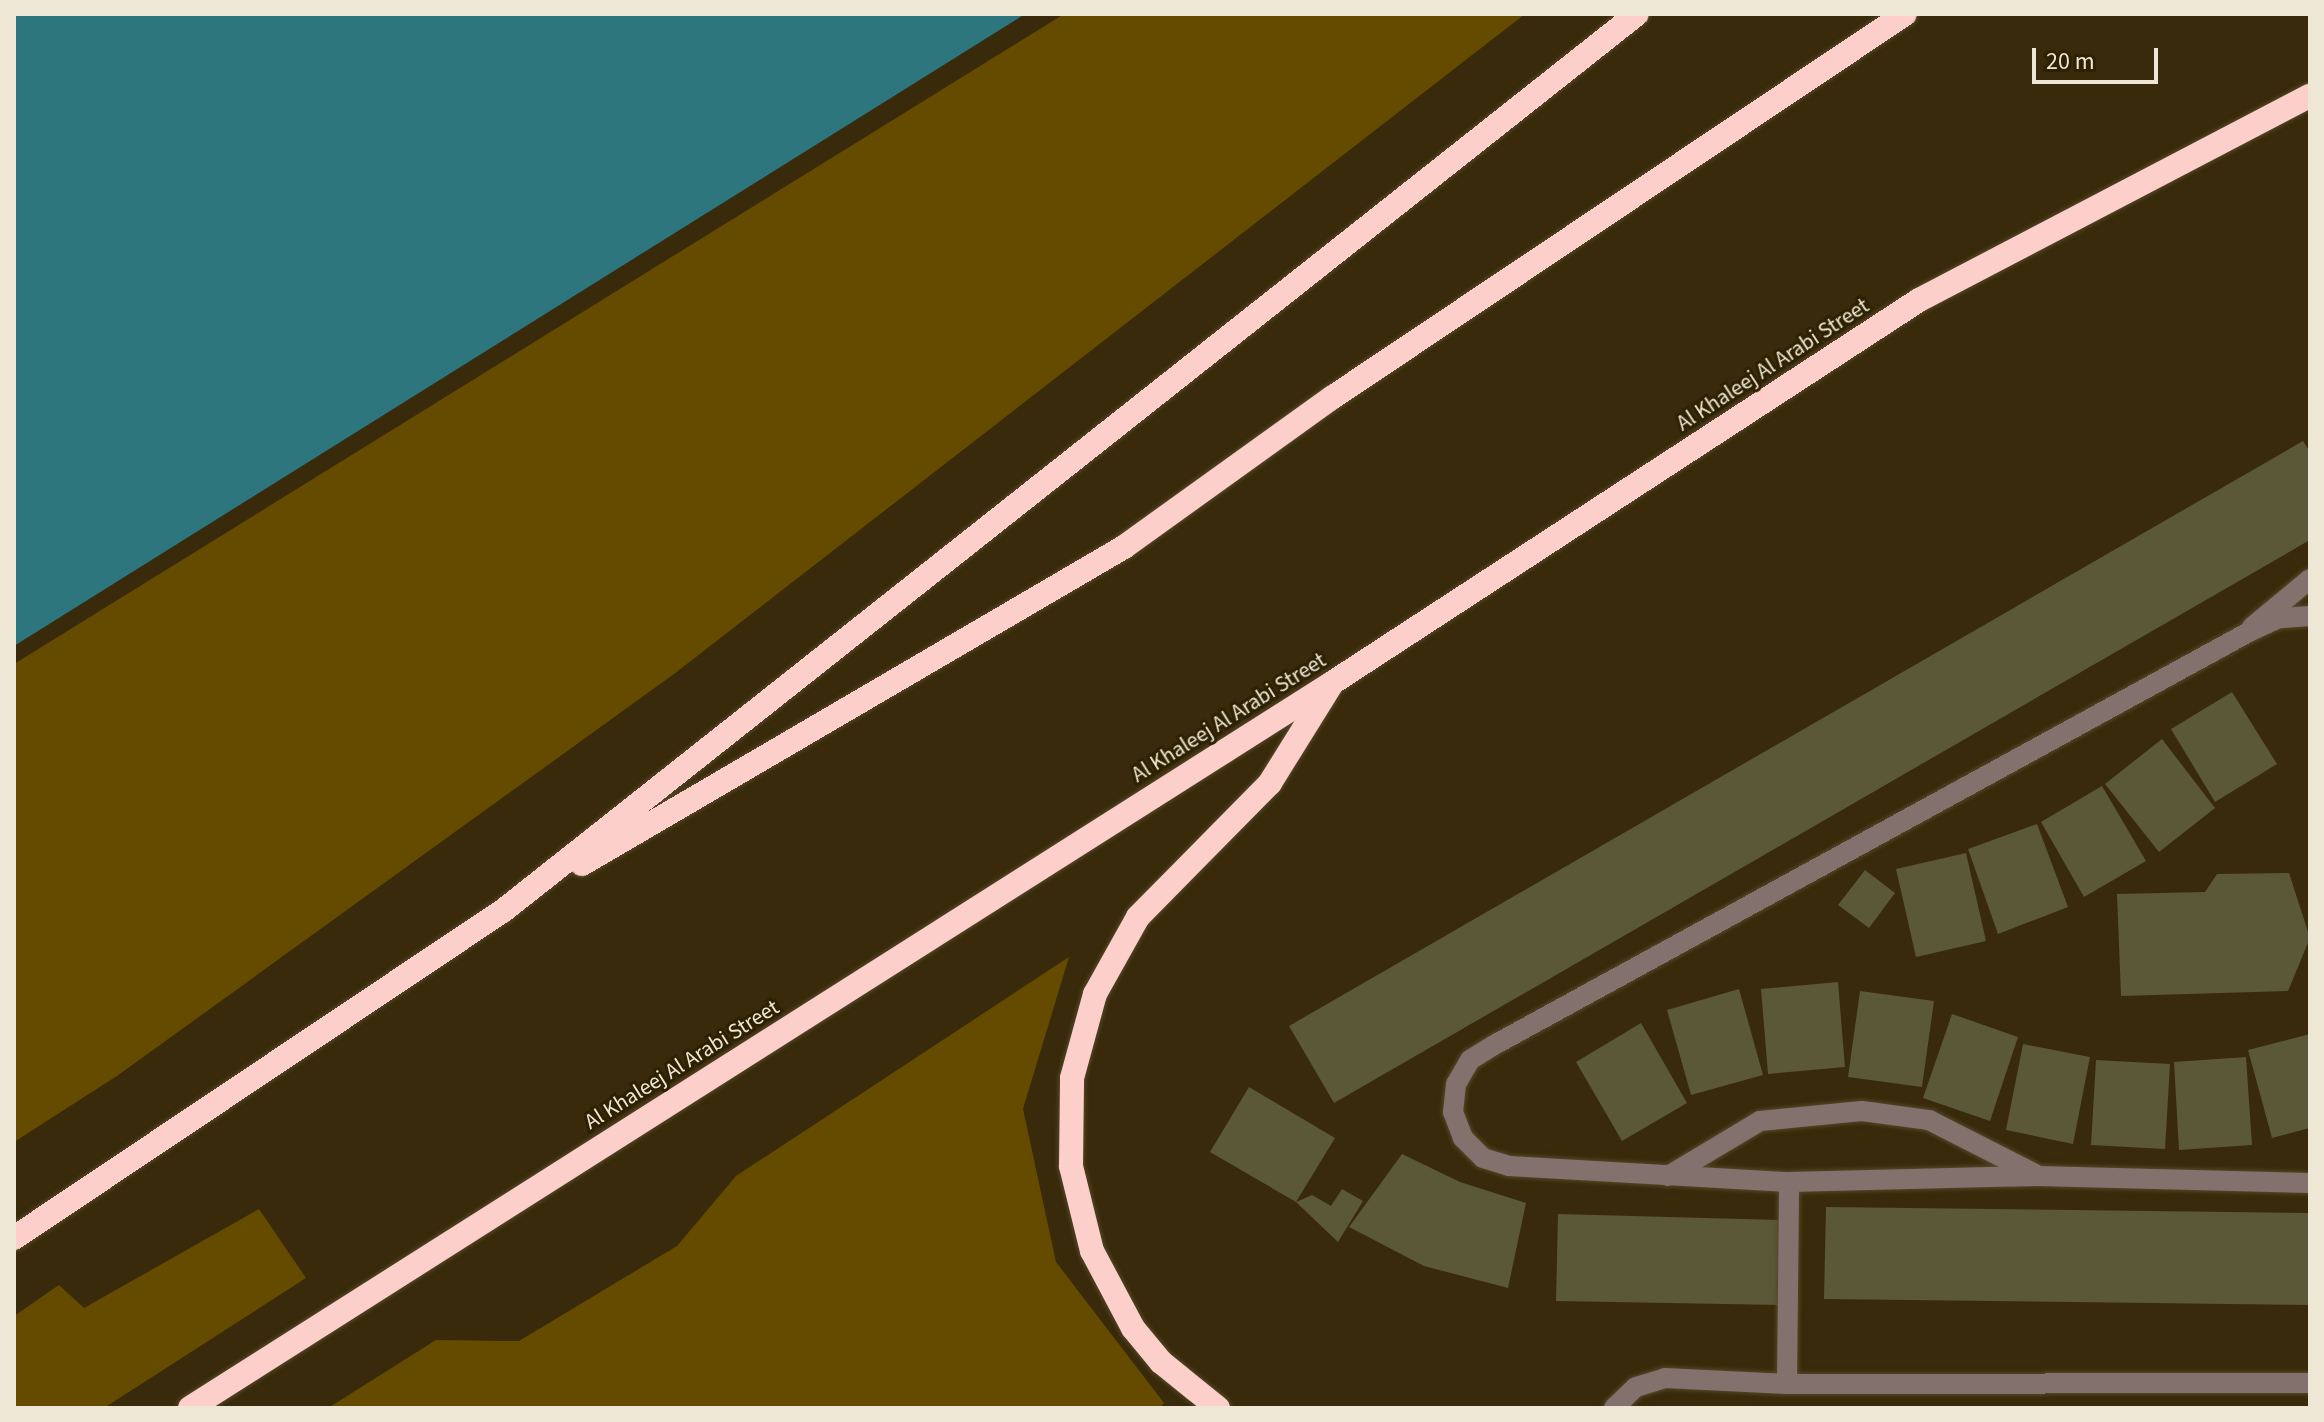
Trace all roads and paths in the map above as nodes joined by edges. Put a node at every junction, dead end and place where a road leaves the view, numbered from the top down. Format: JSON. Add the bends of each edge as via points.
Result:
{"nodes":[{"id":1,"x":1905,"y":14,"type":"edge"},
{"id":2,"x":1632,"y":17,"type":"edge"},
{"id":3,"x":2310,"y":96,"type":"edge"},
{"id":4,"x":2310,"y":579,"type":"edge"},
{"id":5,"x":2310,"y":616,"type":"edge"},
{"id":6,"x":2247,"y":633,"type":"junction"},
{"id":7,"x":1332,"y":683,"type":"junction"},
{"id":8,"x":504,"y":910,"type":"junction"},
{"id":9,"x":1668,"y":1176,"type":"junction"},
{"id":10,"x":2038,"y":1176,"type":"junction"},
{"id":11,"x":1789,"y":1182,"type":"junction"},
{"id":12,"x":2310,"y":1183,"type":"edge"},
{"id":13,"x":14,"y":1238,"type":"edge"},
{"id":14,"x":2310,"y":1383,"type":"edge"},
{"id":15,"x":1787,"y":1384,"type":"junction"},
{"id":16,"x":190,"y":1408,"type":"edge"},
{"id":17,"x":1218,"y":1408,"type":"edge"},
{"id":18,"x":1614,"y":1408,"type":"edge"}],
"edges":[{"from":1,"to":8,"type":"highway","via":[[1346,388],[1124,547]]},
{"from":2,"to":8,"type":"highway"},
{"from":3,"to":7,"type":"highway","name":"Al Khaleej Al Arabi Street","via":[[1919,300]]},
{"from":4,"to":6,"type":"street","via":[[2268,608]]},
{"from":5,"to":6,"type":"street","via":[[2279,618]]},
{"from":6,"to":9,"type":"street","via":[[1494,1045],[1470,1060],[1456,1084],[1453,1112],[1463,1138],[1483,1158],[1509,1166]]},
{"from":7,"to":16,"type":"highway","name":"Al Khaleej Al Arabi Street"},
{"from":7,"to":17,"type":"highway","via":[[1270,783],[1138,917],[1095,994],[1072,1078],[1071,1166],[1092,1251],[1133,1328],[1193,1391]]},
{"from":8,"to":13,"type":"highway"},
{"from":9,"to":10,"type":"street","via":[[1760,1121],[1862,1111],[1929,1120]]},
{"from":9,"to":11,"type":"street"},
{"from":10,"to":11,"type":"street"},
{"from":10,"to":12,"type":"street"},
{"from":11,"to":15,"type":"street"},
{"from":14,"to":15,"type":"street"},
{"from":15,"to":18,"type":"street","via":[[1665,1378],[1636,1387]]}]}
